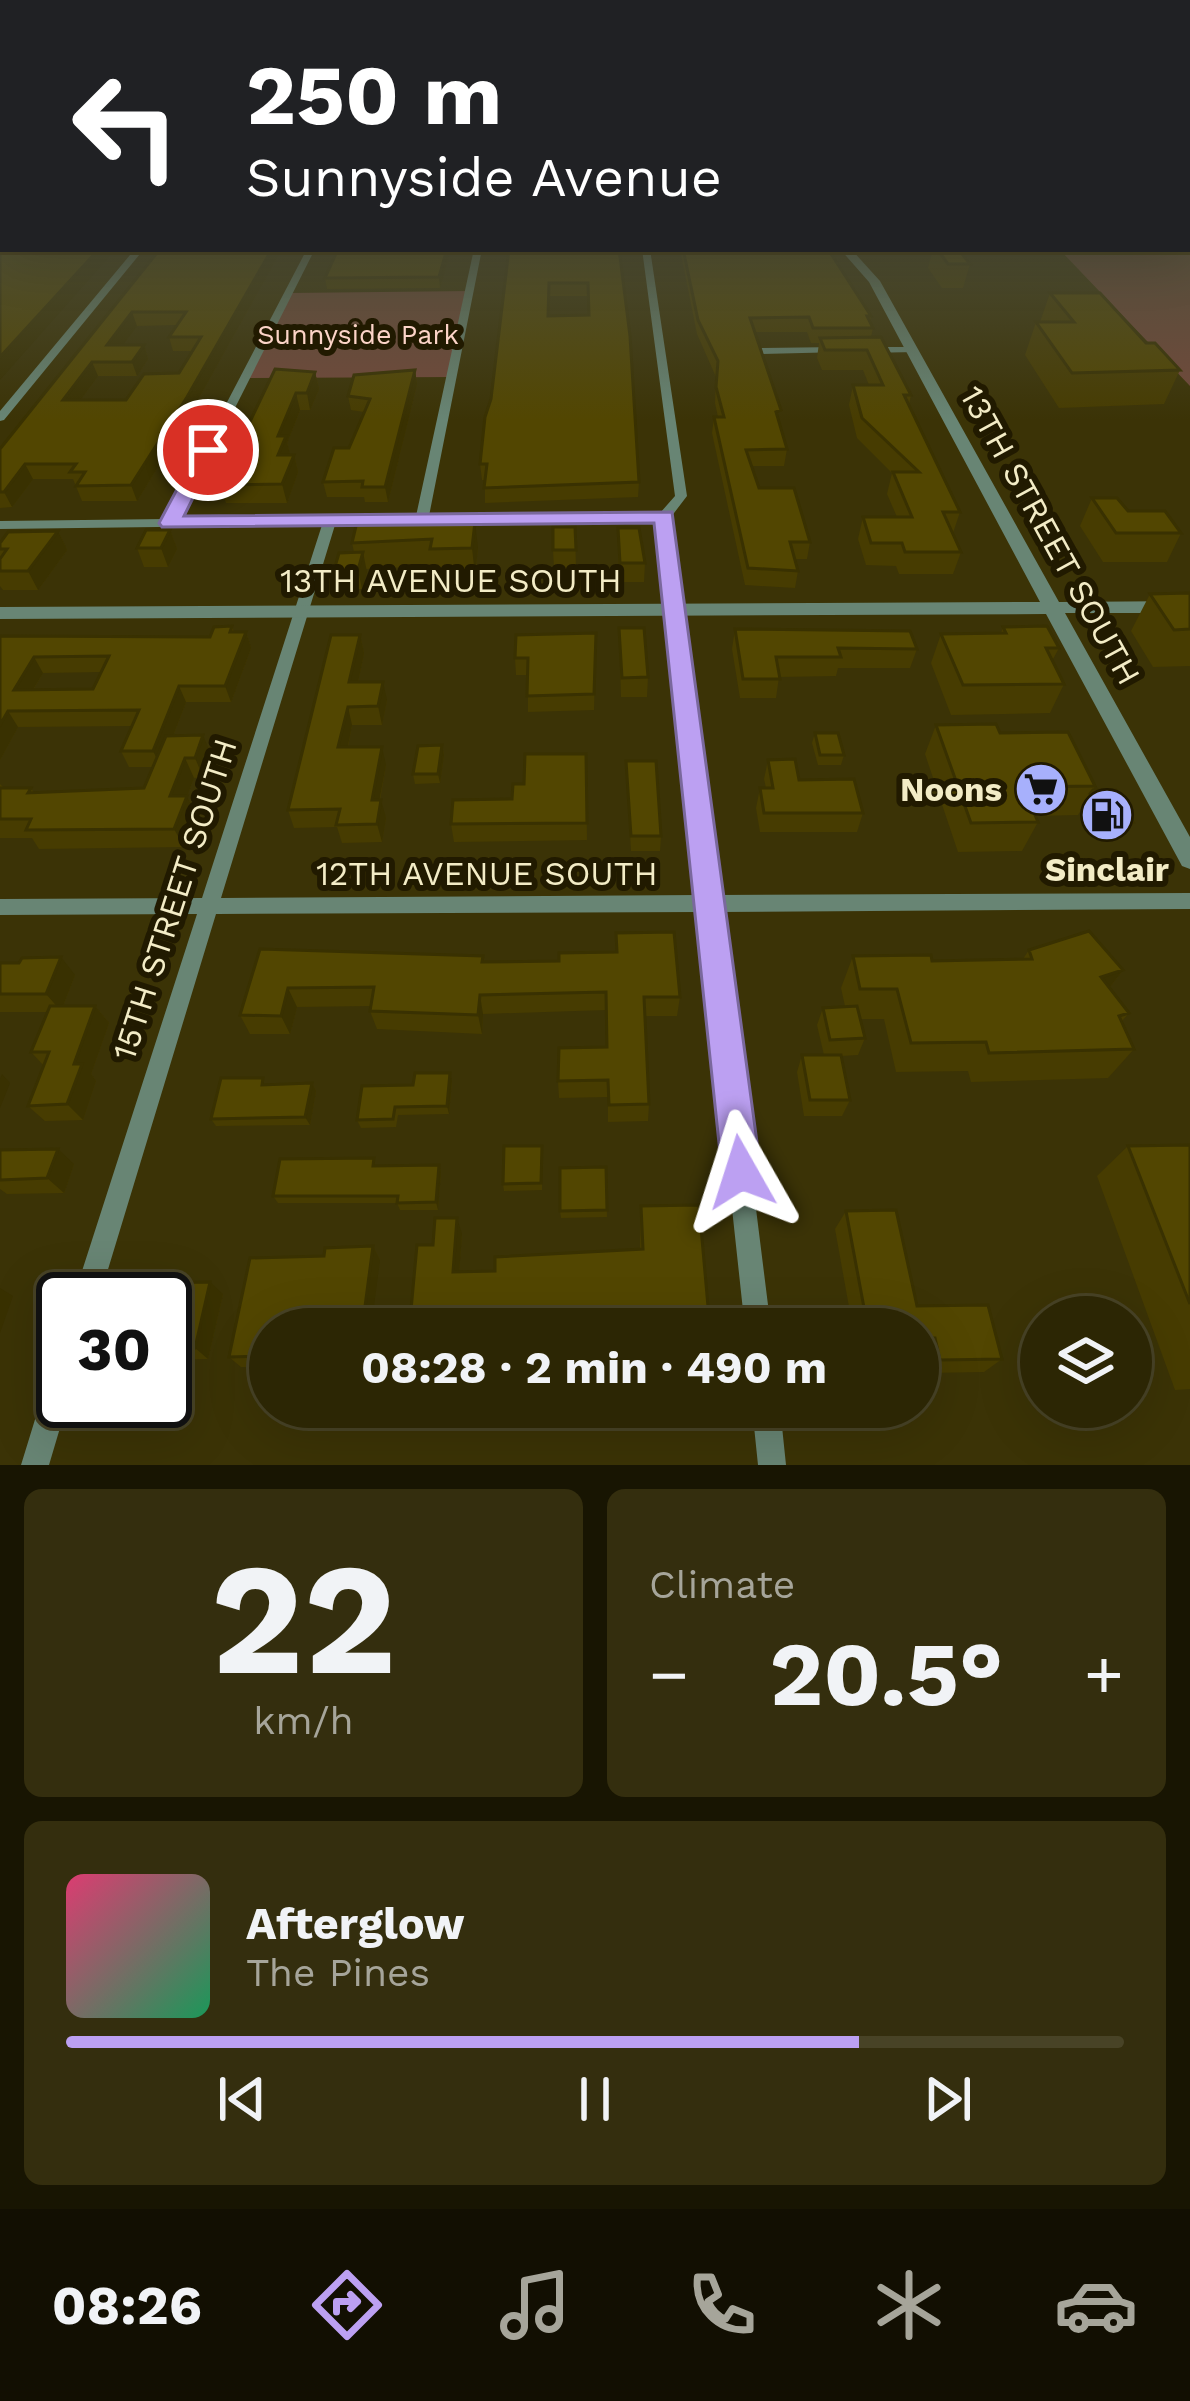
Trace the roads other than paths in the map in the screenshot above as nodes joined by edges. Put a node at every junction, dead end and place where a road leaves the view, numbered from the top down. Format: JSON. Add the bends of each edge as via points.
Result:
{"nodes":[{"id":1,"x":112,"y":283,"type":"edge"},
{"id":2,"x":293,"y":283,"type":"edge"},
{"id":3,"x":471,"y":283,"type":"edge"},
{"id":4,"x":651,"y":283,"type":"edge"},
{"id":5,"x":875,"y":283,"type":"edge"},
{"id":6,"x":912,"y":350,"type":"junction"},
{"id":7,"x":762,"y":351,"type":"edge"},
{"id":8,"x":0,"y":418,"type":"edge"},
{"id":9,"x":664,"y":517,"type":"junction"},
{"id":10,"x":422,"y":519,"type":"junction"},
{"id":11,"x":329,"y":520,"type":"junction"},
{"id":12,"x":170,"y":523,"type":"junction"},
{"id":13,"x":0,"y":525,"type":"edge"},
{"id":14,"x":1190,"y":607,"type":"edge"},
{"id":15,"x":1052,"y":608,"type":"junction"},
{"id":16,"x":677,"y":609,"type":"junction"},
{"id":17,"x":301,"y":611,"type":"junction"},
{"id":18,"x":0,"y":613,"type":"edge"},
{"id":19,"x":1190,"y":859,"type":"edge"},
{"id":20,"x":710,"y":901,"type":"junction"},
{"id":21,"x":1190,"y":901,"type":"edge"},
{"id":22,"x":209,"y":905,"type":"junction"},
{"id":23,"x":0,"y":907,"type":"edge"},
{"id":24,"x":94,"y":1272,"type":"edge"},
{"id":25,"x":756,"y":1308,"type":"edge"},
{"id":26,"x":46,"y":1428,"type":"edge"},
{"id":27,"x":768,"y":1428,"type":"edge"},
{"id":28,"x":35,"y":1465,"type":"edge"},
{"id":29,"x":772,"y":1465,"type":"edge"}],
"edges":[{"from":1,"to":8,"type":"street"},
{"from":2,"to":12,"type":"street"},
{"from":3,"to":10,"type":"street"},
{"from":4,"to":9,"type":"street","via":[[681,496]]},
{"from":5,"to":6,"type":"street","name":"13TH STREET SOUTH"},
{"from":6,"to":7,"type":"street"},
{"from":6,"to":15,"type":"street","name":"13TH STREET SOUTH"},
{"from":9,"to":10,"type":"street"},
{"from":9,"to":16,"type":"street"},
{"from":10,"to":11,"type":"street"},
{"from":11,"to":12,"type":"street"},
{"from":11,"to":17,"type":"street","name":"15TH STREET SOUTH"},
{"from":12,"to":13,"type":"street"},
{"from":14,"to":15,"type":"street","name":"13TH AVENUE SOUTH"},
{"from":15,"to":16,"type":"street","name":"13TH AVENUE SOUTH"},
{"from":15,"to":19,"type":"street","name":"13TH STREET SOUTH"},
{"from":16,"to":17,"type":"street","name":"13TH AVENUE SOUTH"},
{"from":16,"to":20,"type":"street"},
{"from":17,"to":18,"type":"street","name":"13TH AVENUE SOUTH"},
{"from":17,"to":22,"type":"street","name":"15TH STREET SOUTH"},
{"from":20,"to":21,"type":"street","name":"12TH AVENUE SOUTH"},
{"from":20,"to":22,"type":"street","name":"12TH AVENUE SOUTH"},
{"from":20,"to":25,"type":"street"},
{"from":22,"to":23,"type":"street","name":"12TH AVENUE SOUTH"},
{"from":22,"to":24,"type":"street","name":"15TH STREET SOUTH"},
{"from":26,"to":28,"type":"street"},
{"from":27,"to":29,"type":"street"}]}
